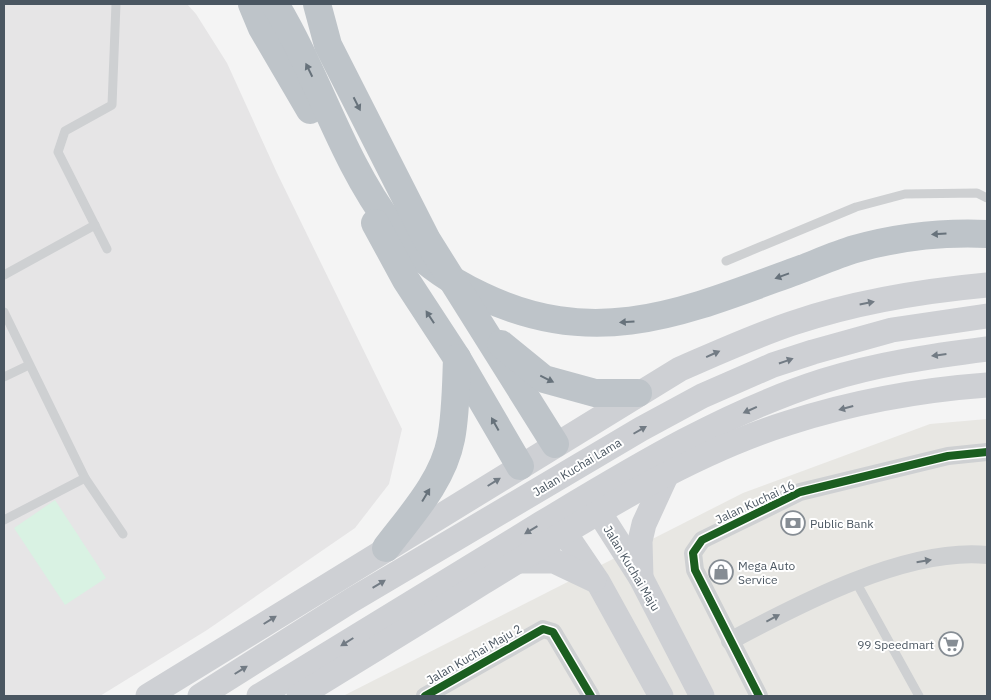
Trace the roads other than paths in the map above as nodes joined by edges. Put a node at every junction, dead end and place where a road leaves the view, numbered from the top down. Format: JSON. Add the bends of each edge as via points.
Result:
{"nodes":[{"id":1,"x":116,"y":4,"type":"edge"},
{"id":2,"x":235,"y":4,"type":"edge"},
{"id":3,"x":275,"y":4,"type":"edge"},
{"id":4,"x":294,"y":4,"type":"edge"},
{"id":5,"x":317,"y":4,"type":"edge"},
{"id":6,"x":257,"y":16,"type":"edge"},
{"id":7,"x":328,"y":45,"type":"junction"},
{"id":8,"x":987,"y":198,"type":"edge"},
{"id":9,"x":95,"y":225,"type":"junction"},
{"id":10,"x":987,"y":234,"type":"edge"},
{"id":11,"x":107,"y":249,"type":"dead end"},
{"id":12,"x":726,"y":261,"type":"dead end"},
{"id":13,"x":4,"y":275,"type":"edge"},
{"id":14,"x":981,"y":281,"type":"edge"},
{"id":15,"x":4,"y":312,"type":"edge"},
{"id":16,"x":987,"y":316,"type":"edge"},
{"id":17,"x":481,"y":327,"type":"junction"},
{"id":18,"x":987,"y":349,"type":"edge"},
{"id":19,"x":457,"y":358,"type":"junction"},
{"id":20,"x":28,"y":365,"type":"junction"},
{"id":21,"x":680,"y":369,"type":"junction"},
{"id":22,"x":4,"y":377,"type":"edge"},
{"id":23,"x":987,"y":385,"type":"edge"},
{"id":24,"x":638,"y":392,"type":"junction"},
{"id":25,"x":555,"y":444,"type":"junction"},
{"id":26,"x":716,"y":451,"type":"junction"},
{"id":27,"x":987,"y":452,"type":"edge"},
{"id":28,"x":520,"y":466,"type":"junction"},
{"id":29,"x":666,"y":476,"type":"junction"},
{"id":30,"x":85,"y":478,"type":"junction"},
{"id":31,"x":599,"y":513,"type":"junction"},
{"id":32,"x":4,"y":520,"type":"edge"},
{"id":33,"x":565,"y":533,"type":"junction"},
{"id":34,"x":123,"y":534,"type":"dead end"},
{"id":35,"x":397,"y":542,"type":"junction"},
{"id":36,"x":987,"y":555,"type":"edge"},
{"id":37,"x":519,"y":561,"type":"junction"},
{"id":38,"x":641,"y":578,"type":"junction"},
{"id":39,"x":598,"y":582,"type":"junction"},
{"id":40,"x":856,"y":582,"type":"junction"},
{"id":41,"x":448,"y":605,"type":"junction"},
{"id":42,"x":730,"y":641,"type":"junction"},
{"id":43,"x":148,"y":696,"type":"edge"},
{"id":44,"x":200,"y":696,"type":"edge"},
{"id":45,"x":260,"y":696,"type":"edge"},
{"id":46,"x":299,"y":696,"type":"edge"},
{"id":47,"x":425,"y":696,"type":"edge"},
{"id":48,"x":591,"y":696,"type":"edge"},
{"id":49,"x":660,"y":696,"type":"edge"},
{"id":50,"x":702,"y":696,"type":"edge"},
{"id":51,"x":759,"y":696,"type":"edge"},
{"id":52,"x":919,"y":696,"type":"edge"}],
"edges":[{"from":1,"to":9,"type":"lane","via":[[112,105],[65,131],[58,152]]},
{"from":2,"to":6,"type":"highway"},
{"from":10,"to":3,"type":"highway","one_way":true,"via":[[910,236],[862,248],[692,309],[635,322],[587,324],[558,321],[510,309],[456,284],[424,259],[392,227],[367,189]]},
{"from":4,"to":7,"type":"highway"},
{"from":5,"to":7,"type":"highway"},
{"from":19,"to":6,"type":"highway","one_way":true,"via":[[406,280]]},
{"from":7,"to":17,"type":"highway","one_way":true,"via":[[427,240]]},
{"from":8,"to":12,"type":"lane","via":[[977,193],[905,194],[856,207]]},
{"from":9,"to":11,"type":"lane"},
{"from":9,"to":13,"type":"lane"},
{"from":21,"to":14,"type":"main road","one_way":true,"via":[[794,322],[860,304]]},
{"from":15,"to":20,"type":"lane"},
{"from":44,"to":16,"type":"main road","name":"Jalan Kuchai Lama","one_way":true,"via":[[352,600],[702,396],[813,352],[892,330]]},
{"from":17,"to":24,"type":"highway","one_way":true,"via":[[544,379],[595,393]]},
{"from":17,"to":25,"type":"highway"},
{"from":18,"to":45,"type":"main road","one_way":true,"via":[[892,363],[824,381],[708,428],[616,479]]},
{"from":28,"to":19,"type":"highway","one_way":true},
{"from":35,"to":19,"type":"highway","one_way":true,"via":[[426,496],[447,451],[454,415]]},
{"from":20,"to":22,"type":"lane"},
{"from":20,"to":30,"type":"lane"},
{"from":21,"to":24,"type":"main road"},
{"from":21,"to":26,"type":"main road","via":[[668,396],[668,408],[682,435],[697,448]]},
{"from":23,"to":26,"type":"main road","one_way":true,"via":[[938,388],[893,396],[787,423]]},
{"from":24,"to":25,"type":"main road"},
{"from":25,"to":28,"type":"main road"},
{"from":25,"to":31,"type":"main road","name":"Jalan Kuchai Maju"},
{"from":26,"to":29,"type":"main road"},
{"from":27,"to":42,"type":"street","name":"Jalan Kuchai 16","via":[[948,456],[800,492],[702,540],[693,553],[695,570]]},
{"from":28,"to":33,"type":"main road"},
{"from":35,"to":28,"type":"main road","one_way":true},
{"from":29,"to":31,"type":"main road"},
{"from":29,"to":38,"type":"main road","via":[[644,524],[640,541]]},
{"from":30,"to":32,"type":"lane"},
{"from":30,"to":34,"type":"lane"},
{"from":31,"to":33,"type":"main road"},
{"from":31,"to":38,"type":"main road","name":"Jalan Kuchai Maju"},
{"from":33,"to":37,"type":"main road"},
{"from":33,"to":39,"type":"main road"},
{"from":35,"to":41,"type":"main road","via":[[427,537],[446,552],[455,586]]},
{"from":43,"to":35,"type":"main road","one_way":true},
{"from":40,"to":36,"type":"street","one_way":true,"via":[[904,565],[970,554]]},
{"from":37,"to":39,"type":"main road","via":[[554,561]]},
{"from":37,"to":41,"type":"main road"},
{"from":38,"to":50,"type":"main road","name":"Jalan Kuchai Maju"},
{"from":39,"to":49,"type":"main road"},
{"from":42,"to":40,"type":"street","one_way":true,"via":[[798,605]]},
{"from":40,"to":52,"type":"lane"},
{"from":41,"to":46,"type":"main road"},
{"from":42,"to":51,"type":"street","name":"Jalan Kuchai 16"},
{"from":47,"to":48,"type":"street","name":"Jalan Kuchai Maju 2","via":[[543,629],[553,632]]}]}
